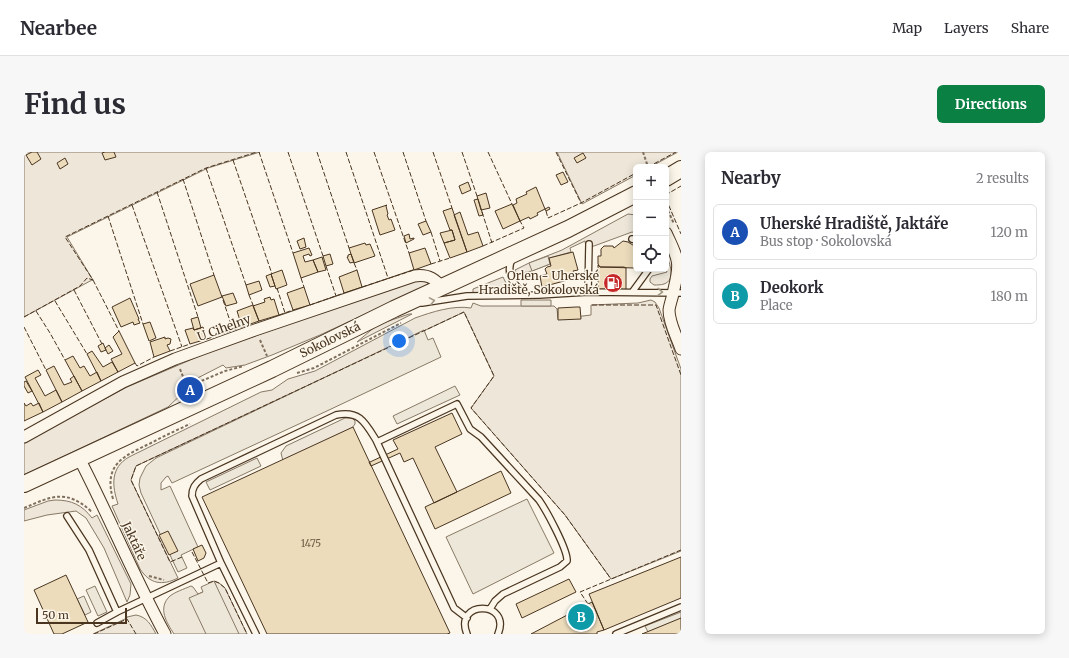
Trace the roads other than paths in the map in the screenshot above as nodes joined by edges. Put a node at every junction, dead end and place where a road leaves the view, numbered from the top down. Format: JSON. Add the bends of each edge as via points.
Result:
{"nodes":[{"id":1,"x":681,"y":169,"type":"edge"},
{"id":2,"x":669,"y":176,"type":"edge"},
{"id":3,"x":633,"y":196,"type":"edge"},
{"id":4,"x":667,"y":236,"type":"edge"},
{"id":5,"x":588,"y":244,"type":"dead end"},
{"id":6,"x":513,"y":255,"type":"junction"},
{"id":7,"x":647,"y":272,"type":"edge"},
{"id":8,"x":441,"y":287,"type":"junction"},
{"id":9,"x":633,"y":291,"type":"junction"},
{"id":10,"x":588,"y":292,"type":"junction"},
{"id":11,"x":677,"y":293,"type":"edge"},
{"id":12,"x":527,"y":295,"type":"junction"},
{"id":13,"x":394,"y":309,"type":"junction"},
{"id":14,"x":681,"y":349,"type":"edge"},
{"id":15,"x":24,"y":438,"type":"edge"},
{"id":16,"x":377,"y":442,"type":"junction"},
{"id":17,"x":79,"y":458,"type":"junction"},
{"id":18,"x":24,"y":484,"type":"edge"},
{"id":19,"x":67,"y":516,"type":"dead end"},
{"id":20,"x":221,"y":563,"type":"junction"},
{"id":21,"x":146,"y":599,"type":"junction"},
{"id":22,"x":681,"y":607,"type":"edge"},
{"id":23,"x":490,"y":609,"type":"junction"},
{"id":24,"x":118,"y":612,"type":"junction"},
{"id":25,"x":467,"y":618,"type":"junction"},
{"id":26,"x":97,"y":623,"type":"dead end"},
{"id":27,"x":165,"y":634,"type":"edge"},
{"id":28,"x":256,"y":634,"type":"edge"},
{"id":29,"x":467,"y":634,"type":"edge"},
{"id":30,"x":498,"y":634,"type":"edge"},
{"id":31,"x":616,"y":634,"type":"edge"}],
"edges":[{"from":1,"to":2,"type":"main road"},
{"from":3,"to":6,"type":"main road","name":"Sokolovská"},
{"from":4,"to":11,"type":"street","via":[[678,258]]},
{"from":5,"to":10,"type":"lane"},
{"from":6,"to":8,"type":"main road","name":"Sokolovská"},
{"from":6,"to":12,"type":"lane","via":[[510,262],[512,281]]},
{"from":7,"to":9,"type":"lane"},
{"from":8,"to":13,"type":"main road","name":"Sokolovská"},
{"from":8,"to":15,"type":"street","name":"U Cihelny","via":[[430,277],[414,276],[255,330],[123,382]]},
{"from":9,"to":10,"type":"lane"},
{"from":9,"to":11,"type":"lane","one_way":true},
{"from":10,"to":12,"type":"lane"},
{"from":11,"to":14,"type":"street","via":[[671,301],[670,314]]},
{"from":13,"to":12,"type":"lane","one_way":true,"via":[[467,296]]},
{"from":13,"to":17,"type":"main road","name":"Sokolovská","via":[[272,369]]},
{"from":16,"to":20,"type":"lane","via":[[355,414],[336,414],[201,479],[193,487],[192,496]]},
{"from":16,"to":23,"type":"lane","via":[[457,404],[470,429],[481,437],[545,508],[567,561],[560,567],[503,594]]},
{"from":16,"to":25,"type":"lane","via":[[454,608]]},
{"from":17,"to":18,"type":"main road","name":"Sokolovská"},
{"from":17,"to":21,"type":"street","name":"Jaktáře"},
{"from":19,"to":24,"type":"lane","via":[[89,550]]},
{"from":20,"to":21,"type":"lane"},
{"from":20,"to":28,"type":"lane"},
{"from":21,"to":24,"type":"lane"},
{"from":21,"to":27,"type":"street","name":"Jaktáře"},
{"from":22,"to":31,"type":"lane"},
{"from":23,"to":25,"type":"lane","via":[[478,608]]},
{"from":23,"to":30,"type":"lane","via":[[500,622]]},
{"from":24,"to":26,"type":"lane"},
{"from":25,"to":29,"type":"lane"}]}
